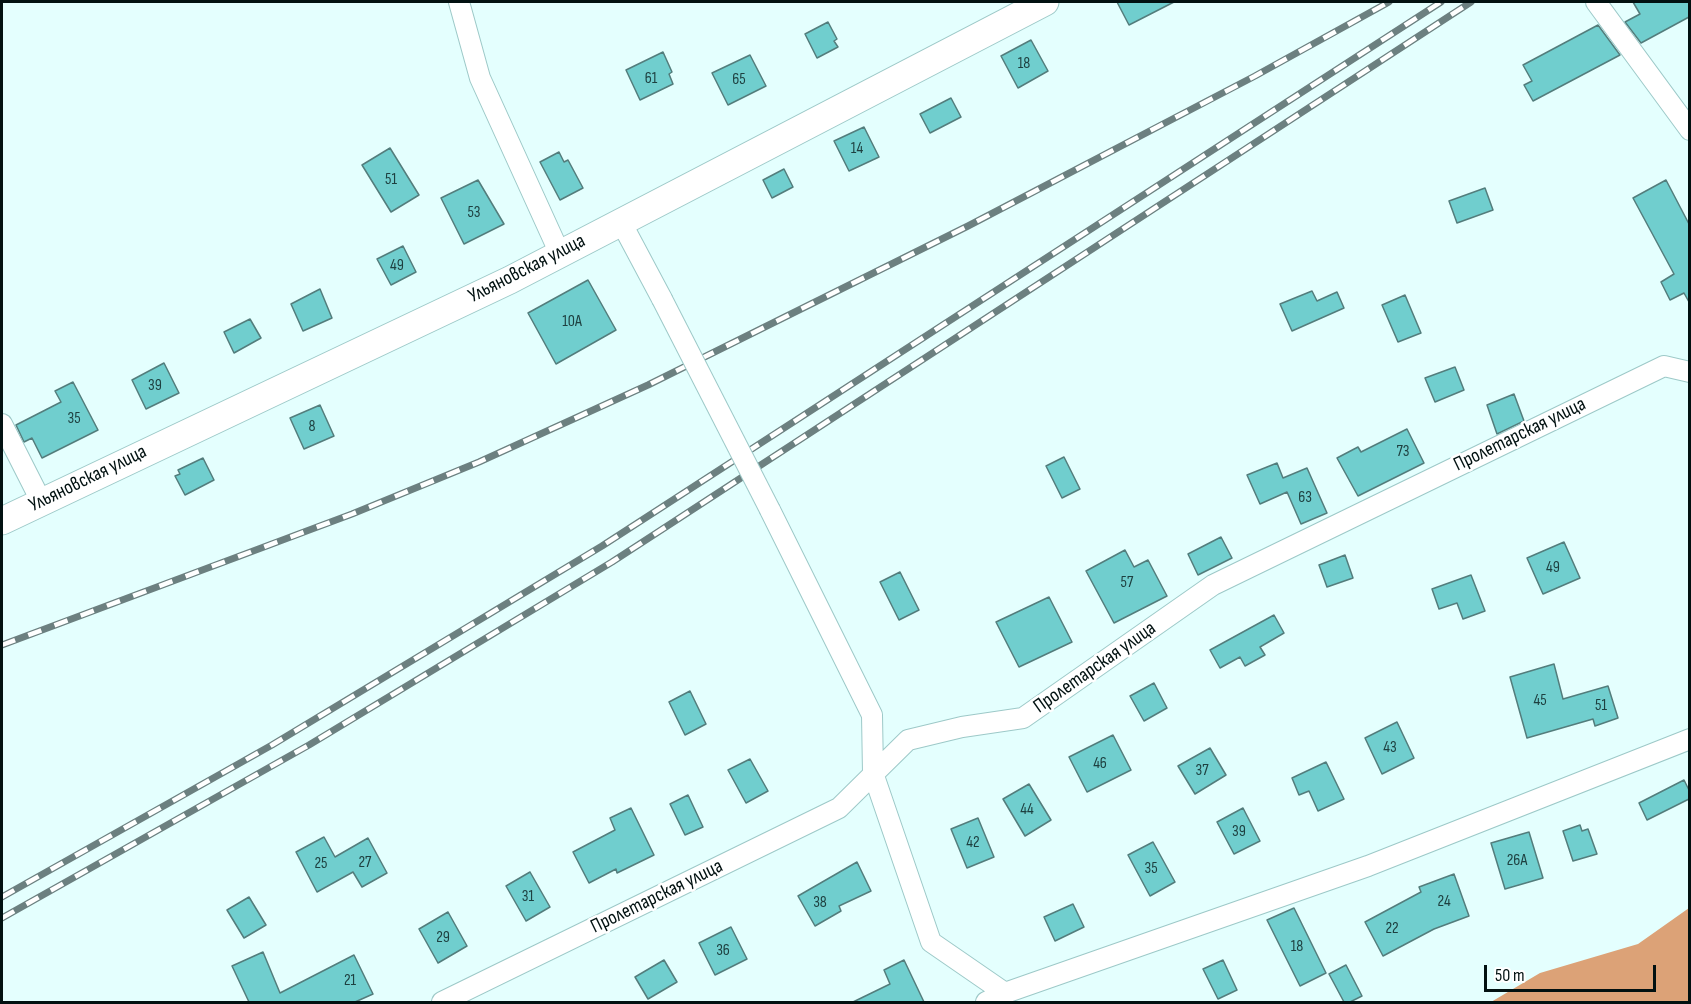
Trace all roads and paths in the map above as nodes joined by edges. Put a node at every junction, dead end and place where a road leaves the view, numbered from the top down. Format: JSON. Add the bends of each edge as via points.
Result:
{"nodes":[{"id":1,"x":459,"y":2,"type":"edge"},
{"id":2,"x":1045,"y":2,"type":"edge"},
{"id":3,"x":1596,"y":2,"type":"edge"},
{"id":4,"x":1689,"y":130,"type":"edge"},
{"id":5,"x":621,"y":222,"type":"junction"},
{"id":6,"x":560,"y":254,"type":"junction"},
{"id":7,"x":1689,"y":372,"type":"edge"},
{"id":8,"x":2,"y":424,"type":"edge"},
{"id":9,"x":41,"y":501,"type":"junction"},
{"id":10,"x":2,"y":521,"type":"edge"},
{"id":11,"x":1689,"y":739,"type":"edge"},
{"id":12,"x":873,"y":773,"type":"junction"},
{"id":13,"x":1005,"y":993,"type":"junction"},
{"id":14,"x":442,"y":1002,"type":"edge"},
{"id":15,"x":986,"y":1002,"type":"edge"}],
"edges":[{"from":1,"to":6,"type":"street","via":[[480,78]]},
{"from":2,"to":5,"type":"main road","name":"Ульяновская улица"},
{"from":3,"to":4,"type":"street"},
{"from":5,"to":6,"type":"main road","name":"Ульяновская улица"},
{"from":5,"to":12,"type":"street","bridge":true,"via":[[872,715]]},
{"from":6,"to":9,"type":"main road","name":"Ульяновская улица"},
{"from":7,"to":12,"type":"street","name":"Пролетарская улица","via":[[1664,366],[1213,585],[1023,718],[908,740]]},
{"from":8,"to":9,"type":"street"},
{"from":9,"to":10,"type":"main road","name":"Ульяновская улица"},
{"from":11,"to":13,"type":"street","via":[[1368,866]]},
{"from":12,"to":13,"type":"street","via":[[931,942]]},
{"from":12,"to":14,"type":"street","name":"Пролетарская улица","via":[[839,808]]},
{"from":13,"to":15,"type":"street"}]}
